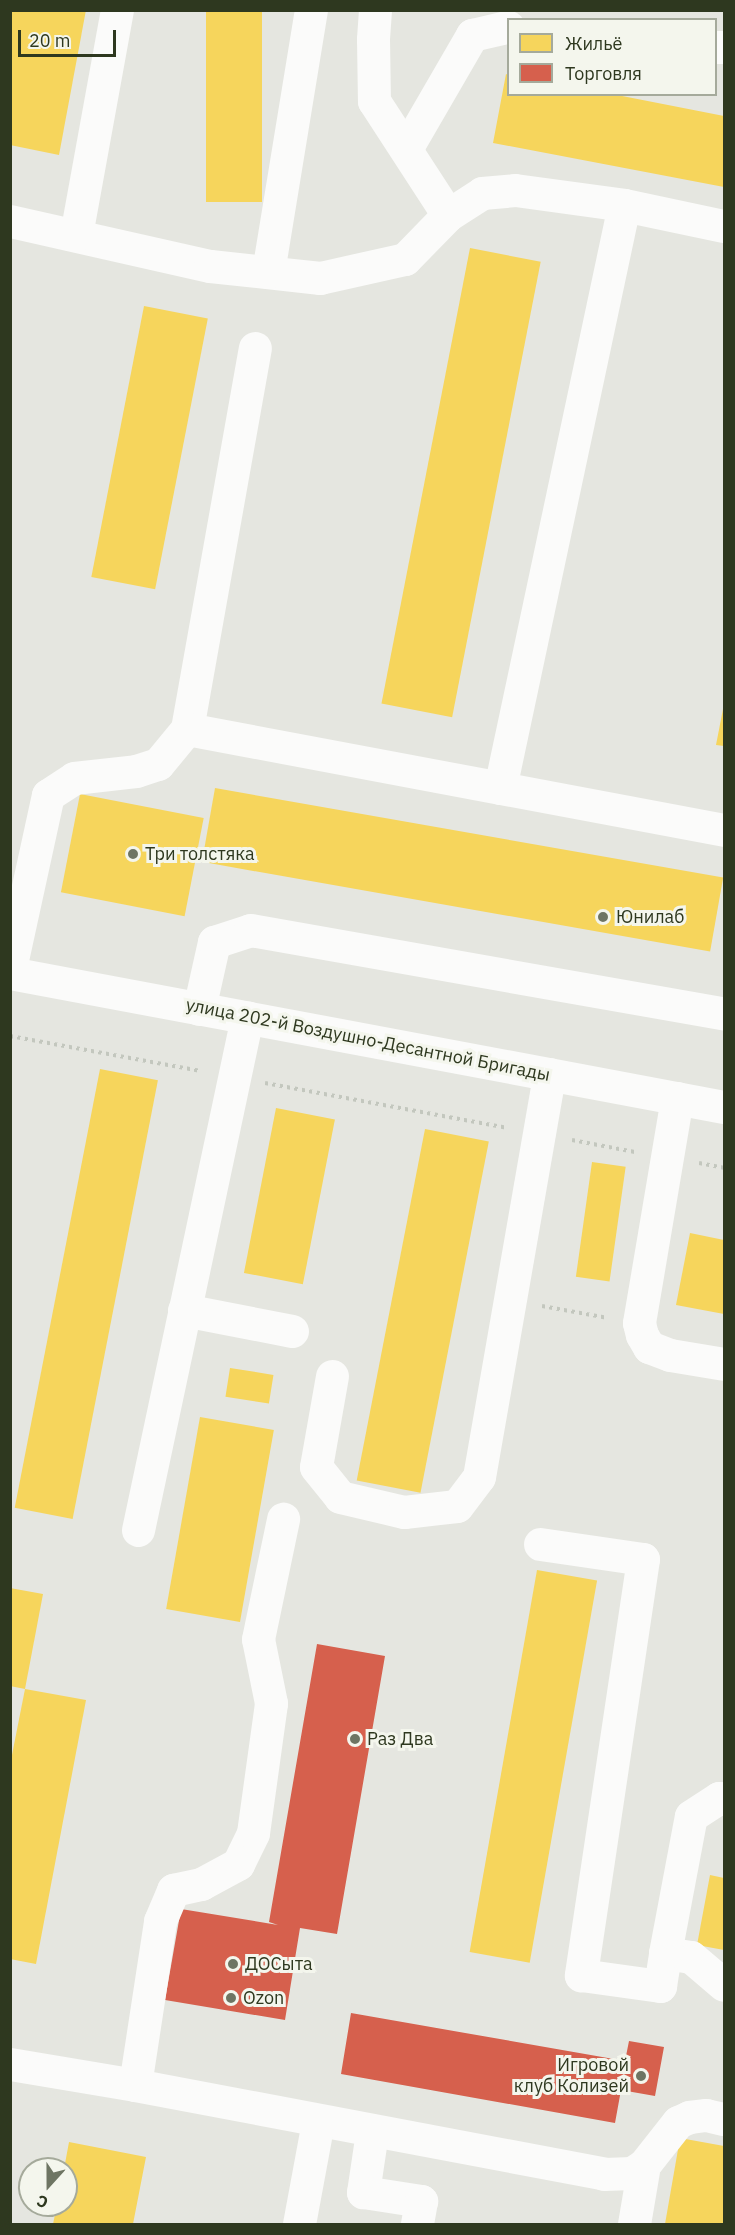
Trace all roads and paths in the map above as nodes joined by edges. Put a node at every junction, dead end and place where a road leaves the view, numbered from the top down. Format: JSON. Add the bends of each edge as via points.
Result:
{"nodes":[{"id":1,"x":117,"y":10,"type":"edge"},
{"id":2,"x":311,"y":10,"type":"edge"},
{"id":3,"x":375,"y":10,"type":"edge"},
{"id":4,"x":507,"y":27,"type":"edge"},
{"id":5,"x":406,"y":148,"type":"junction"},
{"id":6,"x":624,"y":205,"type":"junction"},
{"id":7,"x":448,"y":215,"type":"junction"},
{"id":8,"x":10,"y":221,"type":"edge"},
{"id":9,"x":724,"y":226,"type":"edge"},
{"id":10,"x":76,"y":235,"type":"junction"},
{"id":11,"x":268,"y":272,"type":"junction"},
{"id":12,"x":255,"y":348,"type":"dead end"},
{"id":13,"x":187,"y":729,"type":"junction"},
{"id":14,"x":500,"y":788,"type":"junction"},
{"id":15,"x":724,"y":830,"type":"edge"},
{"id":16,"x":10,"y":971,"type":"edge"},
{"id":17,"x":199,"y":1009,"type":"junction"},
{"id":18,"x":724,"y":1014,"type":"edge"},
{"id":19,"x":247,"y":1017,"type":"junction"},
{"id":20,"x":10,"y":1036,"type":"edge"},
{"id":21,"x":549,"y":1074,"type":"junction"},
{"id":22,"x":234,"y":1077,"type":"junction"},
{"id":23,"x":677,"y":1098,"type":"junction"},
{"id":24,"x":724,"y":1107,"type":"edge"},
{"id":25,"x":539,"y":1134,"type":"junction"},
{"id":26,"x":667,"y":1158,"type":"junction"},
{"id":27,"x":724,"y":1168,"type":"edge"},
{"id":28,"x":510,"y":1300,"type":"junction"},
{"id":29,"x":184,"y":1310,"type":"junction"},
{"id":30,"x":639,"y":1323,"type":"junction"},
{"id":31,"x":292,"y":1330,"type":"dead end"},
{"id":32,"x":724,"y":1364,"type":"edge"},
{"id":33,"x":332,"y":1376,"type":"dead end"},
{"id":34,"x":283,"y":1519,"type":"dead end"},
{"id":35,"x":138,"y":1530,"type":"dead end"},
{"id":36,"x":540,"y":1544,"type":"dead end"},
{"id":37,"x":724,"y":1799,"type":"edge"},
{"id":38,"x":665,"y":1953,"type":"junction"},
{"id":39,"x":724,"y":1985,"type":"edge"},
{"id":40,"x":10,"y":2064,"type":"edge"},
{"id":41,"x":135,"y":2085,"type":"junction"},
{"id":42,"x":724,"y":2119,"type":"edge"},
{"id":43,"x":318,"y":2121,"type":"junction"},
{"id":44,"x":372,"y":2132,"type":"junction"},
{"id":45,"x":644,"y":2165,"type":"junction"},
{"id":46,"x":299,"y":2224,"type":"edge"},
{"id":47,"x":417,"y":2224,"type":"edge"},
{"id":48,"x":634,"y":2224,"type":"edge"}],
"edges":[{"from":1,"to":10,"type":"street"},
{"from":2,"to":11,"type":"street"},
{"from":3,"to":5,"type":"street","via":[[374,101]]},
{"from":4,"to":5,"type":"street","via":[[472,35]]},
{"from":5,"to":7,"type":"street"},
{"from":6,"to":7,"type":"street","via":[[515,190],[482,193]]},
{"from":6,"to":9,"type":"street"},
{"from":6,"to":14,"type":"street"},
{"from":7,"to":11,"type":"street","via":[[405,259],[320,278]]},
{"from":8,"to":10,"type":"street"},
{"from":10,"to":11,"type":"street","via":[[210,266]]},
{"from":12,"to":13,"type":"street"},
{"from":13,"to":14,"type":"street"},
{"from":13,"to":16,"type":"street","via":[[158,764],[136,771],[74,778],[48,795]]},
{"from":14,"to":15,"type":"street"},
{"from":16,"to":17,"type":"street","name":"улица 202-й Воздушно-Десантной Бригады"},
{"from":17,"to":18,"type":"street","via":[[214,942],[250,930]]},
{"from":17,"to":19,"type":"street","name":"улица 202-й Воздушно-Десантной Бригады"},
{"from":19,"to":21,"type":"street","name":"улица 202-й Воздушно-Десантной Бригады"},
{"from":19,"to":22,"type":"street"},
{"from":20,"to":22,"type":"path"},
{"from":21,"to":23,"type":"street","name":"улица 202-й Воздушно-Десантной Бригады"},
{"from":21,"to":25,"type":"street"},
{"from":22,"to":25,"type":"path"},
{"from":22,"to":29,"type":"street"},
{"from":23,"to":24,"type":"street","name":"улица 202-й Воздушно-Десантной Бригады"},
{"from":23,"to":26,"type":"street"},
{"from":25,"to":26,"type":"path"},
{"from":25,"to":28,"type":"street"},
{"from":26,"to":27,"type":"path"},
{"from":26,"to":30,"type":"street"},
{"from":28,"to":30,"type":"path"},
{"from":28,"to":33,"type":"street","via":[[479,1477],[457,1506],[404,1512],[340,1497],[316,1467]]},
{"from":29,"to":31,"type":"street"},
{"from":29,"to":35,"type":"street"},
{"from":30,"to":32,"type":"street","via":[[650,1347],[670,1355]]},
{"from":34,"to":41,"type":"street","via":[[258,1639],[271,1703],[253,1833],[238,1864],[201,1884],[172,1890],[160,1921]]},
{"from":36,"to":38,"type":"street","via":[[643,1559],[581,1975],[660,1986]]},
{"from":37,"to":38,"type":"street","via":[[719,1798],[691,1816]]},
{"from":38,"to":39,"type":"street","via":[[691,1957]]},
{"from":40,"to":41,"type":"street"},
{"from":41,"to":43,"type":"street"},
{"from":42,"to":45,"type":"street","via":[[706,2115],[678,2122]]},
{"from":43,"to":44,"type":"street"},
{"from":43,"to":46,"type":"street"},
{"from":44,"to":45,"type":"street","via":[[604,2174],[632,2174]]},
{"from":44,"to":47,"type":"street","via":[[363,2192],[421,2201]]},
{"from":45,"to":48,"type":"street"}]}
